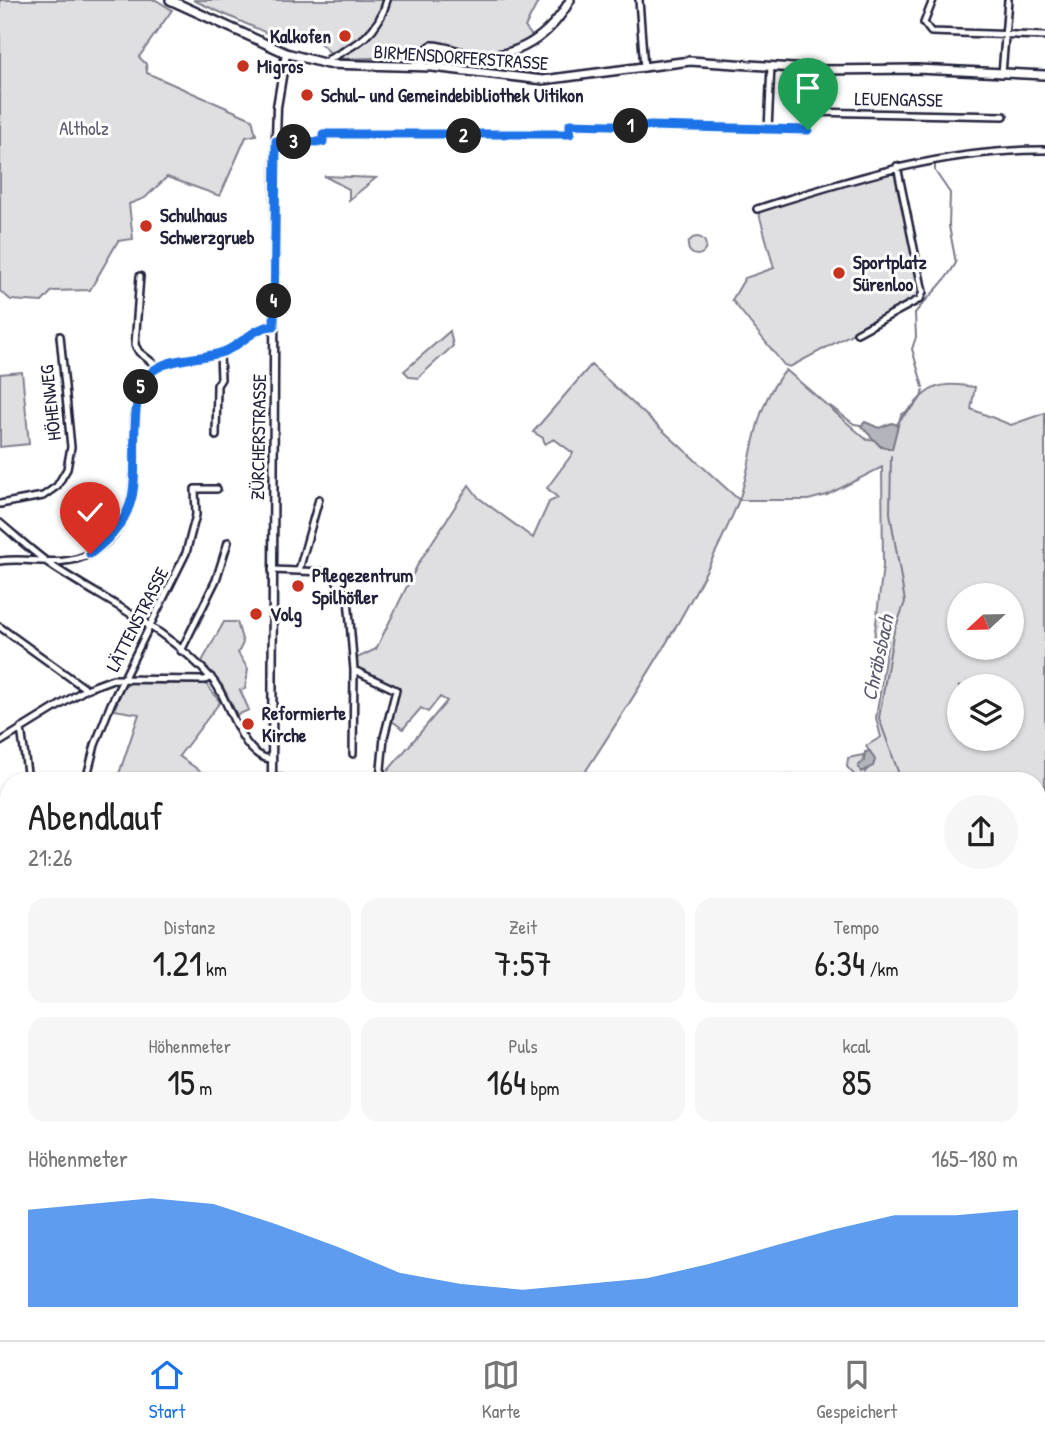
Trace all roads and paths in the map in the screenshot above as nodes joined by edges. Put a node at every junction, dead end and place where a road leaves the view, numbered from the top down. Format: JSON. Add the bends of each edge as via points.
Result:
{"nodes":[{"id":1,"x":170,"y":0,"type":"edge"},
{"id":2,"x":387,"y":0,"type":"edge"},
{"id":3,"x":570,"y":0,"type":"edge"},
{"id":4,"x":639,"y":0,"type":"edge"},
{"id":5,"x":933,"y":0,"type":"edge"},
{"id":6,"x":1009,"y":0,"type":"edge"},
{"id":7,"x":1003,"y":35,"type":"junction"},
{"id":8,"x":1045,"y":36,"type":"edge"},
{"id":9,"x":286,"y":53,"type":"junction"},
{"id":10,"x":327,"y":64,"type":"junction"},
{"id":11,"x":421,"y":66,"type":"junction"},
{"id":12,"x":771,"y":66,"type":"junction"},
{"id":13,"x":644,"y":68,"type":"junction"},
{"id":14,"x":1002,"y":74,"type":"junction"},
{"id":15,"x":1045,"y":75,"type":"edge"},
{"id":16,"x":1004,"y":116,"type":"dead end"},
{"id":17,"x":768,"y":129,"type":"junction"},
{"id":18,"x":276,"y":141,"type":"junction"},
{"id":19,"x":1045,"y":150,"type":"edge"},
{"id":20,"x":897,"y":166,"type":"junction"},
{"id":21,"x":757,"y":209,"type":"dead end"},
{"id":22,"x":140,"y":276,"type":"dead end"},
{"id":23,"x":274,"y":326,"type":"junction"},
{"id":24,"x":857,"y":333,"type":"dead end"},
{"id":25,"x":60,"y":336,"type":"dead end"},
{"id":26,"x":220,"y":353,"type":"junction"},
{"id":27,"x":158,"y":367,"type":"junction"},
{"id":28,"x":216,"y":436,"type":"dead end"},
{"id":29,"x":217,"y":489,"type":"dead end"},
{"id":30,"x":319,"y":499,"type":"dead end"},
{"id":31,"x":0,"y":504,"type":"edge"},
{"id":32,"x":0,"y":523,"type":"edge"},
{"id":33,"x":228,"y":542,"type":"dead end"},
{"id":34,"x":0,"y":561,"type":"edge"},
{"id":35,"x":45,"y":561,"type":"junction"},
{"id":36,"x":272,"y":570,"type":"junction"},
{"id":37,"x":299,"y":570,"type":"junction"},
{"id":38,"x":0,"y":627,"type":"edge"},
{"id":39,"x":150,"y":628,"type":"junction"},
{"id":40,"x":181,"y":651,"type":"junction"},
{"id":41,"x":354,"y":670,"type":"junction"},
{"id":42,"x":211,"y":677,"type":"junction"},
{"id":43,"x":125,"y":678,"type":"junction"},
{"id":44,"x":86,"y":689,"type":"junction"},
{"id":45,"x":21,"y":728,"type":"junction"},
{"id":46,"x":0,"y":742,"type":"edge"},
{"id":47,"x":353,"y":754,"type":"dead end"},
{"id":48,"x":270,"y":760,"type":"junction"},
{"id":49,"x":27,"y":772,"type":"edge"},
{"id":50,"x":88,"y":772,"type":"edge"},
{"id":51,"x":271,"y":772,"type":"edge"},
{"id":52,"x":381,"y":772,"type":"edge"}],
"edges":[{"from":1,"to":9,"type":"main road","name":"BIRMENSDORFERSTRASSE"},
{"from":2,"to":10,"type":"street","via":[[371,34]]},
{"from":3,"to":11,"type":"main road","via":[[552,26],[522,48],[482,56],[432,46],[423,53]]},
{"from":4,"to":13,"type":"street"},
{"from":5,"to":7,"type":"street","via":[[924,23],[931,32]]},
{"from":6,"to":7,"type":"street"},
{"from":7,"to":8,"type":"street"},
{"from":7,"to":14,"type":"street"},
{"from":9,"to":10,"type":"main road","name":"BIRMENSDORFERSTRASSE"},
{"from":9,"to":18,"type":"street","name":"ZÜRCHERSTRASSE"},
{"from":10,"to":11,"type":"main road","name":"BIRMENSDORFERSTRASSE"},
{"from":11,"to":13,"type":"main road","name":"BIRMENSDORFERSTRASSE","via":[[544,80]]},
{"from":12,"to":13,"type":"main road","name":"BIRMENSDORFERSTRASSE","via":[[690,61]]},
{"from":12,"to":14,"type":"main road","name":"BIRMENSDORFERSTRASSE"},
{"from":12,"to":17,"type":"street"},
{"from":14,"to":15,"type":"main road"},
{"from":16,"to":17,"type":"street","name":"LEUENGASSE","via":[[810,112],[808,130]]},
{"from":17,"to":18,"type":"street","name":"LEUENGASSE","via":[[570,124],[570,134],[323,134],[323,142]]},
{"from":18,"to":23,"type":"street","name":"ZÜRCHERSTRASSE"},
{"from":19,"to":20,"type":"street","via":[[1003,151]]},
{"from":20,"to":21,"type":"street"},
{"from":20,"to":24,"type":"street","via":[[923,292],[919,299]]},
{"from":22,"to":27,"type":"street","via":[[135,345]]},
{"from":23,"to":26,"type":"street","via":[[261,327]]},
{"from":23,"to":36,"type":"street","name":"ZÜRCHERSTRASSE"},
{"from":25,"to":31,"type":"street","name":"HÖHENWEG","via":[[71,447],[67,469],[57,486],[43,496]]},
{"from":26,"to":27,"type":"street"},
{"from":26,"to":28,"type":"street"},
{"from":27,"to":35,"type":"street","via":[[142,384],[137,402],[134,488],[125,515],[110,539],[90,554],[71,561]]},
{"from":29,"to":39,"type":"street","name":"LÄTTENSTRASSE","via":[[195,489],[197,515],[189,544]]},
{"from":30,"to":37,"type":"street"},
{"from":32,"to":35,"type":"street"},
{"from":33,"to":40,"type":"street","via":[[216,580]]},
{"from":34,"to":35,"type":"street"},
{"from":35,"to":39,"type":"street"},
{"from":36,"to":37,"type":"street"},
{"from":36,"to":48,"type":"street","name":"ZÜRCHERSTRASSE"},
{"from":37,"to":41,"type":"street","via":[[333,576],[344,589]]},
{"from":38,"to":44,"type":"street"},
{"from":39,"to":40,"type":"street"},
{"from":39,"to":43,"type":"street","name":"LÄTTENSTRASSE"},
{"from":40,"to":42,"type":"street"},
{"from":41,"to":47,"type":"street"},
{"from":41,"to":52,"type":"street","via":[[396,690]]},
{"from":42,"to":43,"type":"street"},
{"from":42,"to":48,"type":"street","via":[[241,733],[262,758]]},
{"from":43,"to":44,"type":"street"},
{"from":43,"to":50,"type":"street","name":"LÄTTENSTRASSE"},
{"from":44,"to":45,"type":"street"},
{"from":45,"to":46,"type":"street"},
{"from":45,"to":49,"type":"street"},
{"from":48,"to":51,"type":"street","name":"ZÜRCHERSTRASSE"}]}
